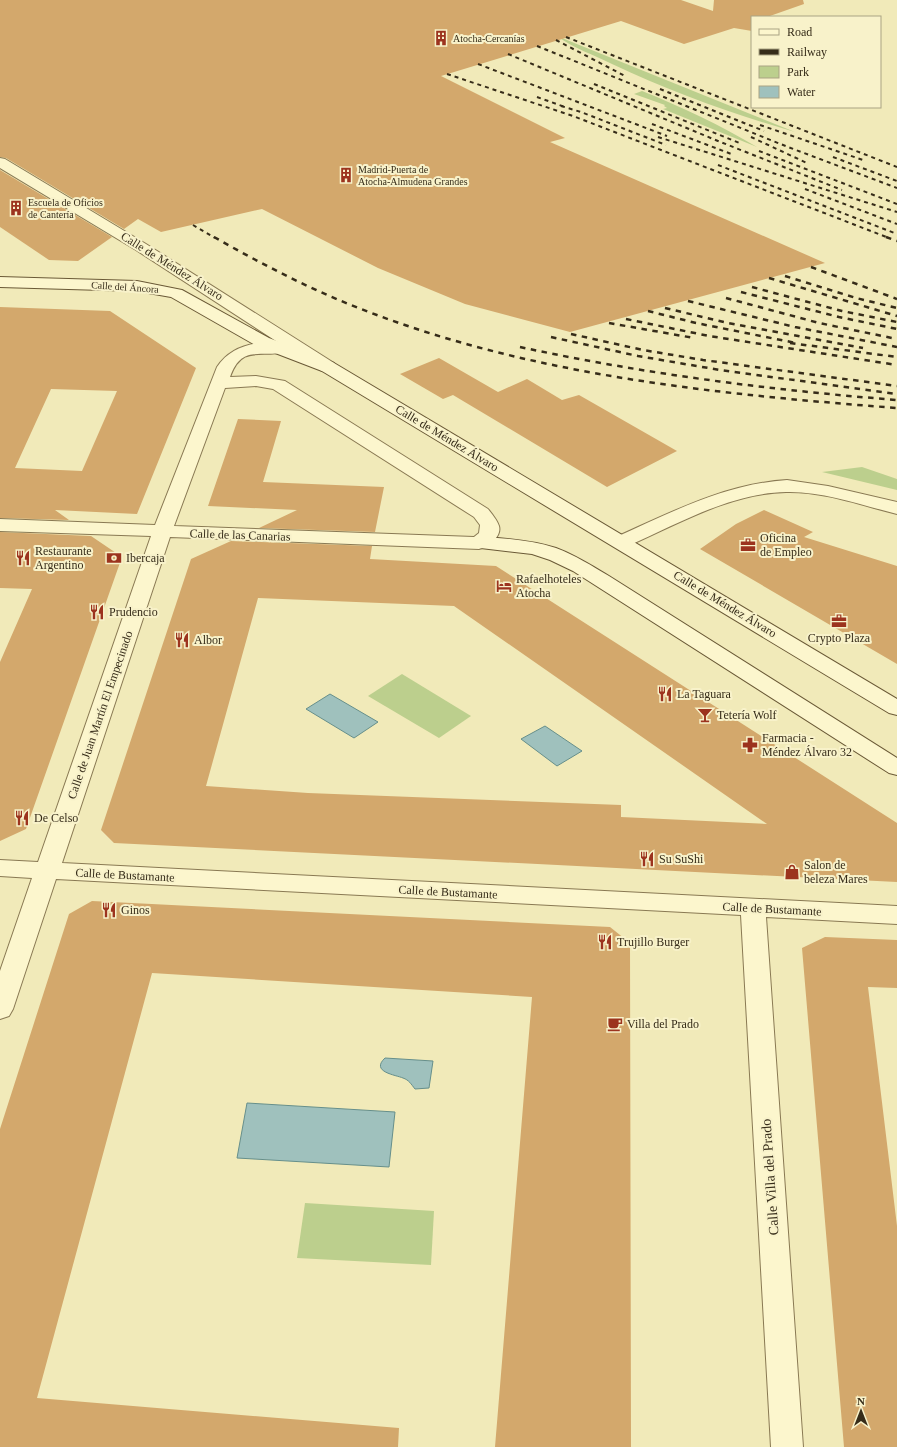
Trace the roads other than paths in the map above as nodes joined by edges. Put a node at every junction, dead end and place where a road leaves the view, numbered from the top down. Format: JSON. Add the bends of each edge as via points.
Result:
{"nodes":[{"id":1,"x":0,"y":162,"type":"edge"},
{"id":2,"x":0,"y":282,"type":"edge"},
{"id":3,"x":279,"y":348,"type":"junction"},
{"id":4,"x":328,"y":367,"type":"junction"},
{"id":5,"x":219,"y":384,"type":"junction"},
{"id":6,"x":897,"y":508,"type":"edge"},
{"id":7,"x":0,"y":525,"type":"edge"},
{"id":8,"x":162,"y":532,"type":"junction"},
{"id":9,"x":621,"y":542,"type":"junction"},
{"id":10,"x":480,"y":543,"type":"junction"},
{"id":11,"x":897,"y":708,"type":"edge"},
{"id":12,"x":897,"y":768,"type":"edge"},
{"id":13,"x":0,"y":868,"type":"edge"},
{"id":14,"x":48,"y":871,"type":"junction"},
{"id":15,"x":753,"y":908,"type":"junction"},
{"id":16,"x":897,"y":915,"type":"edge"},
{"id":17,"x":0,"y":1009,"type":"edge"},
{"id":18,"x":787,"y":1447,"type":"edge"}],
"edges":[{"from":1,"to":4,"type":"street","name":"Calle de Méndez Álvaro","via":[[141,247]]},
{"from":2,"to":3,"type":"street","name":"Calle del Áncora","via":[[137,286],[176,293],[244,333]]},
{"from":3,"to":4,"type":"street","name":"Calle del Áncora"},
{"from":3,"to":5,"type":"street","name":"Calle de Juan Martín El Empecinado","via":[[252,349],[232,357]]},
{"from":4,"to":9,"type":"street","name":"Calle de Méndez Álvaro"},
{"from":5,"to":8,"type":"street","name":"Calle de Juan Martín El Empecinado"},
{"from":5,"to":10,"type":"street","via":[[254,380],[279,385],[481,513],[489,523],[490,530],[487,538]]},
{"from":6,"to":9,"type":"street","via":[[804,487],[770,486],[716,500]]},
{"from":7,"to":8,"type":"street","name":"Calle de las Canarias"},
{"from":8,"to":10,"type":"street","name":"Calle de las Canarias"},
{"from":8,"to":14,"type":"street","name":"Calle de Juan Martín El Empecinado"},
{"from":9,"to":11,"type":"street","name":"Calle de Méndez Álvaro"},
{"from":10,"to":12,"type":"street","via":[[540,550],[580,567]]},
{"from":13,"to":14,"type":"street","name":"Calle de Bustamante"},
{"from":14,"to":15,"type":"street","name":"Calle de Bustamante"},
{"from":14,"to":17,"type":"street","name":"Calle de Juan Martín El Empecinado"},
{"from":15,"to":16,"type":"street","name":"Calle de Bustamante"},
{"from":15,"to":18,"type":"street","name":"Calle Villa del Prado"}]}
